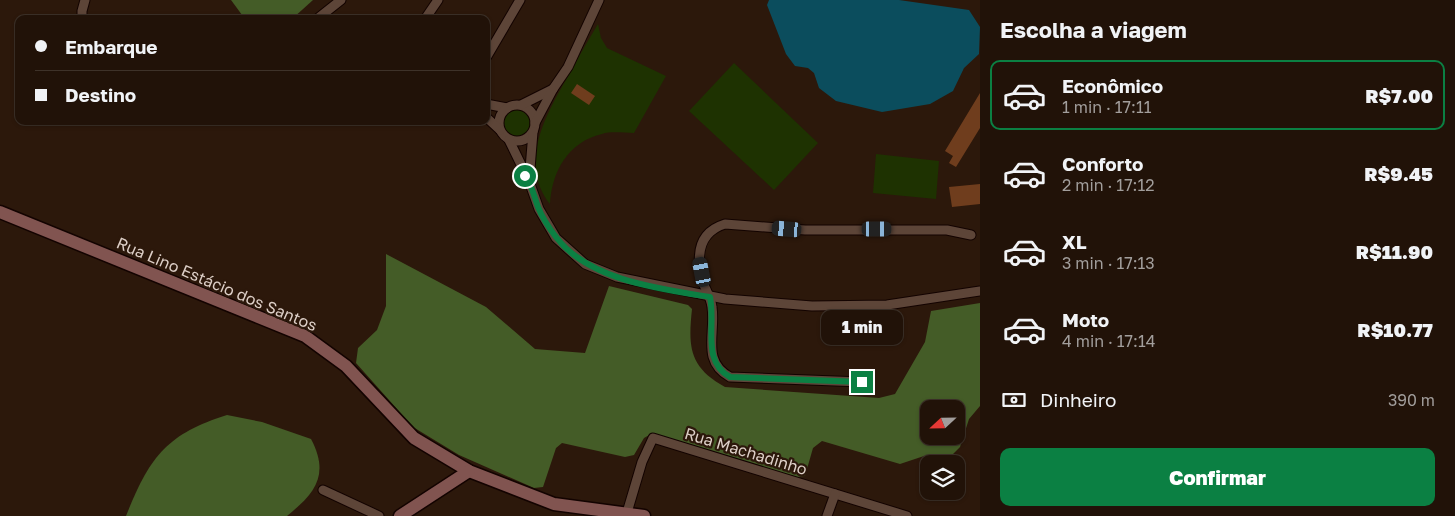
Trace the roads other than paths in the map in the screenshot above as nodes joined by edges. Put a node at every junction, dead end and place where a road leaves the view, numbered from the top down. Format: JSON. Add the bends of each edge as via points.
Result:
{"nodes":[{"id":1,"x":85,"y":0,"type":"edge"},
{"id":2,"x":341,"y":0,"type":"edge"},
{"id":3,"x":438,"y":0,"type":"edge"},
{"id":4,"x":520,"y":0,"type":"edge"},
{"id":5,"x":600,"y":0,"type":"edge"},
{"id":6,"x":82,"y":15,"type":"edge"},
{"id":7,"x":321,"y":15,"type":"edge"},
{"id":8,"x":428,"y":15,"type":"edge"},
{"id":9,"x":490,"y":51,"type":"edge"},
{"id":10,"x":553,"y":89,"type":"junction"},
{"id":11,"x":490,"y":105,"type":"edge"},
{"id":12,"x":521,"y":105,"type":"junction"},
{"id":13,"x":507,"y":108,"type":"junction"},
{"id":14,"x":490,"y":121,"type":"edge"},
{"id":15,"x":534,"y":128,"type":"junction"},
{"id":16,"x":500,"y":130,"type":"junction"},
{"id":17,"x":509,"y":140,"type":"junction"},
{"id":18,"x":529,"y":181,"type":"junction"},
{"id":19,"x":0,"y":212,"type":"edge"},
{"id":20,"x":971,"y":235,"type":"dead end"},
{"id":21,"x":980,"y":291,"type":"edge"},
{"id":22,"x":710,"y":297,"type":"junction"},
{"id":23,"x":862,"y":382,"type":"dead end"},
{"id":24,"x":469,"y":471,"type":"junction"},
{"id":25,"x":323,"y":490,"type":"dead end"},
{"id":26,"x":835,"y":494,"type":"junction"},
{"id":27,"x":626,"y":514,"type":"edge"},
{"id":28,"x":379,"y":516,"type":"edge"},
{"id":29,"x":400,"y":516,"type":"edge"},
{"id":30,"x":644,"y":516,"type":"edge"},
{"id":31,"x":828,"y":516,"type":"edge"},
{"id":32,"x":907,"y":516,"type":"edge"}],
"edges":[{"from":1,"to":6,"type":"street"},
{"from":2,"to":7,"type":"street"},
{"from":3,"to":8,"type":"street"},
{"from":4,"to":9,"type":"street"},
{"from":5,"to":10,"type":"street","via":[[568,68]]},
{"from":10,"to":12,"type":"street"},
{"from":10,"to":15,"type":"street"},
{"from":11,"to":13,"type":"street"},
{"from":12,"to":13,"type":"street"},
{"from":12,"to":15,"type":"street","via":[[530,110]]},
{"from":13,"to":16,"type":"street","via":[[498,120]]},
{"from":14,"to":16,"type":"street"},
{"from":15,"to":17,"type":"street","via":[[522,141]]},
{"from":15,"to":18,"type":"street"},
{"from":16,"to":17,"type":"street"},
{"from":17,"to":18,"type":"street"},
{"from":18,"to":22,"type":"street","via":[[538,208],[556,238],[585,264],[617,277]]},
{"from":19,"to":24,"type":"main road","name":"Rua Lino Estácio dos Santos","via":[[305,336],[346,366],[414,438]]},
{"from":20,"to":22,"type":"street","via":[[939,229],[805,230],[725,224],[709,232],[700,249],[704,285]]},
{"from":21,"to":22,"type":"street","via":[[877,305],[812,306]]},
{"from":22,"to":23,"type":"street","via":[[712,357],[722,372],[730,377]]},
{"from":24,"to":27,"type":"main road","name":"Rua Lino Estácio dos Santos","via":[[554,504]]},
{"from":24,"to":29,"type":"main road"},
{"from":25,"to":28,"type":"street"},
{"from":26,"to":27,"type":"street","name":"Rua Machadinho","via":[[653,438]]},
{"from":26,"to":31,"type":"street"},
{"from":26,"to":32,"type":"street","name":"Rua Machadinho"},
{"from":27,"to":30,"type":"main road","name":"Rua Lino Estácio dos Santos"}]}
